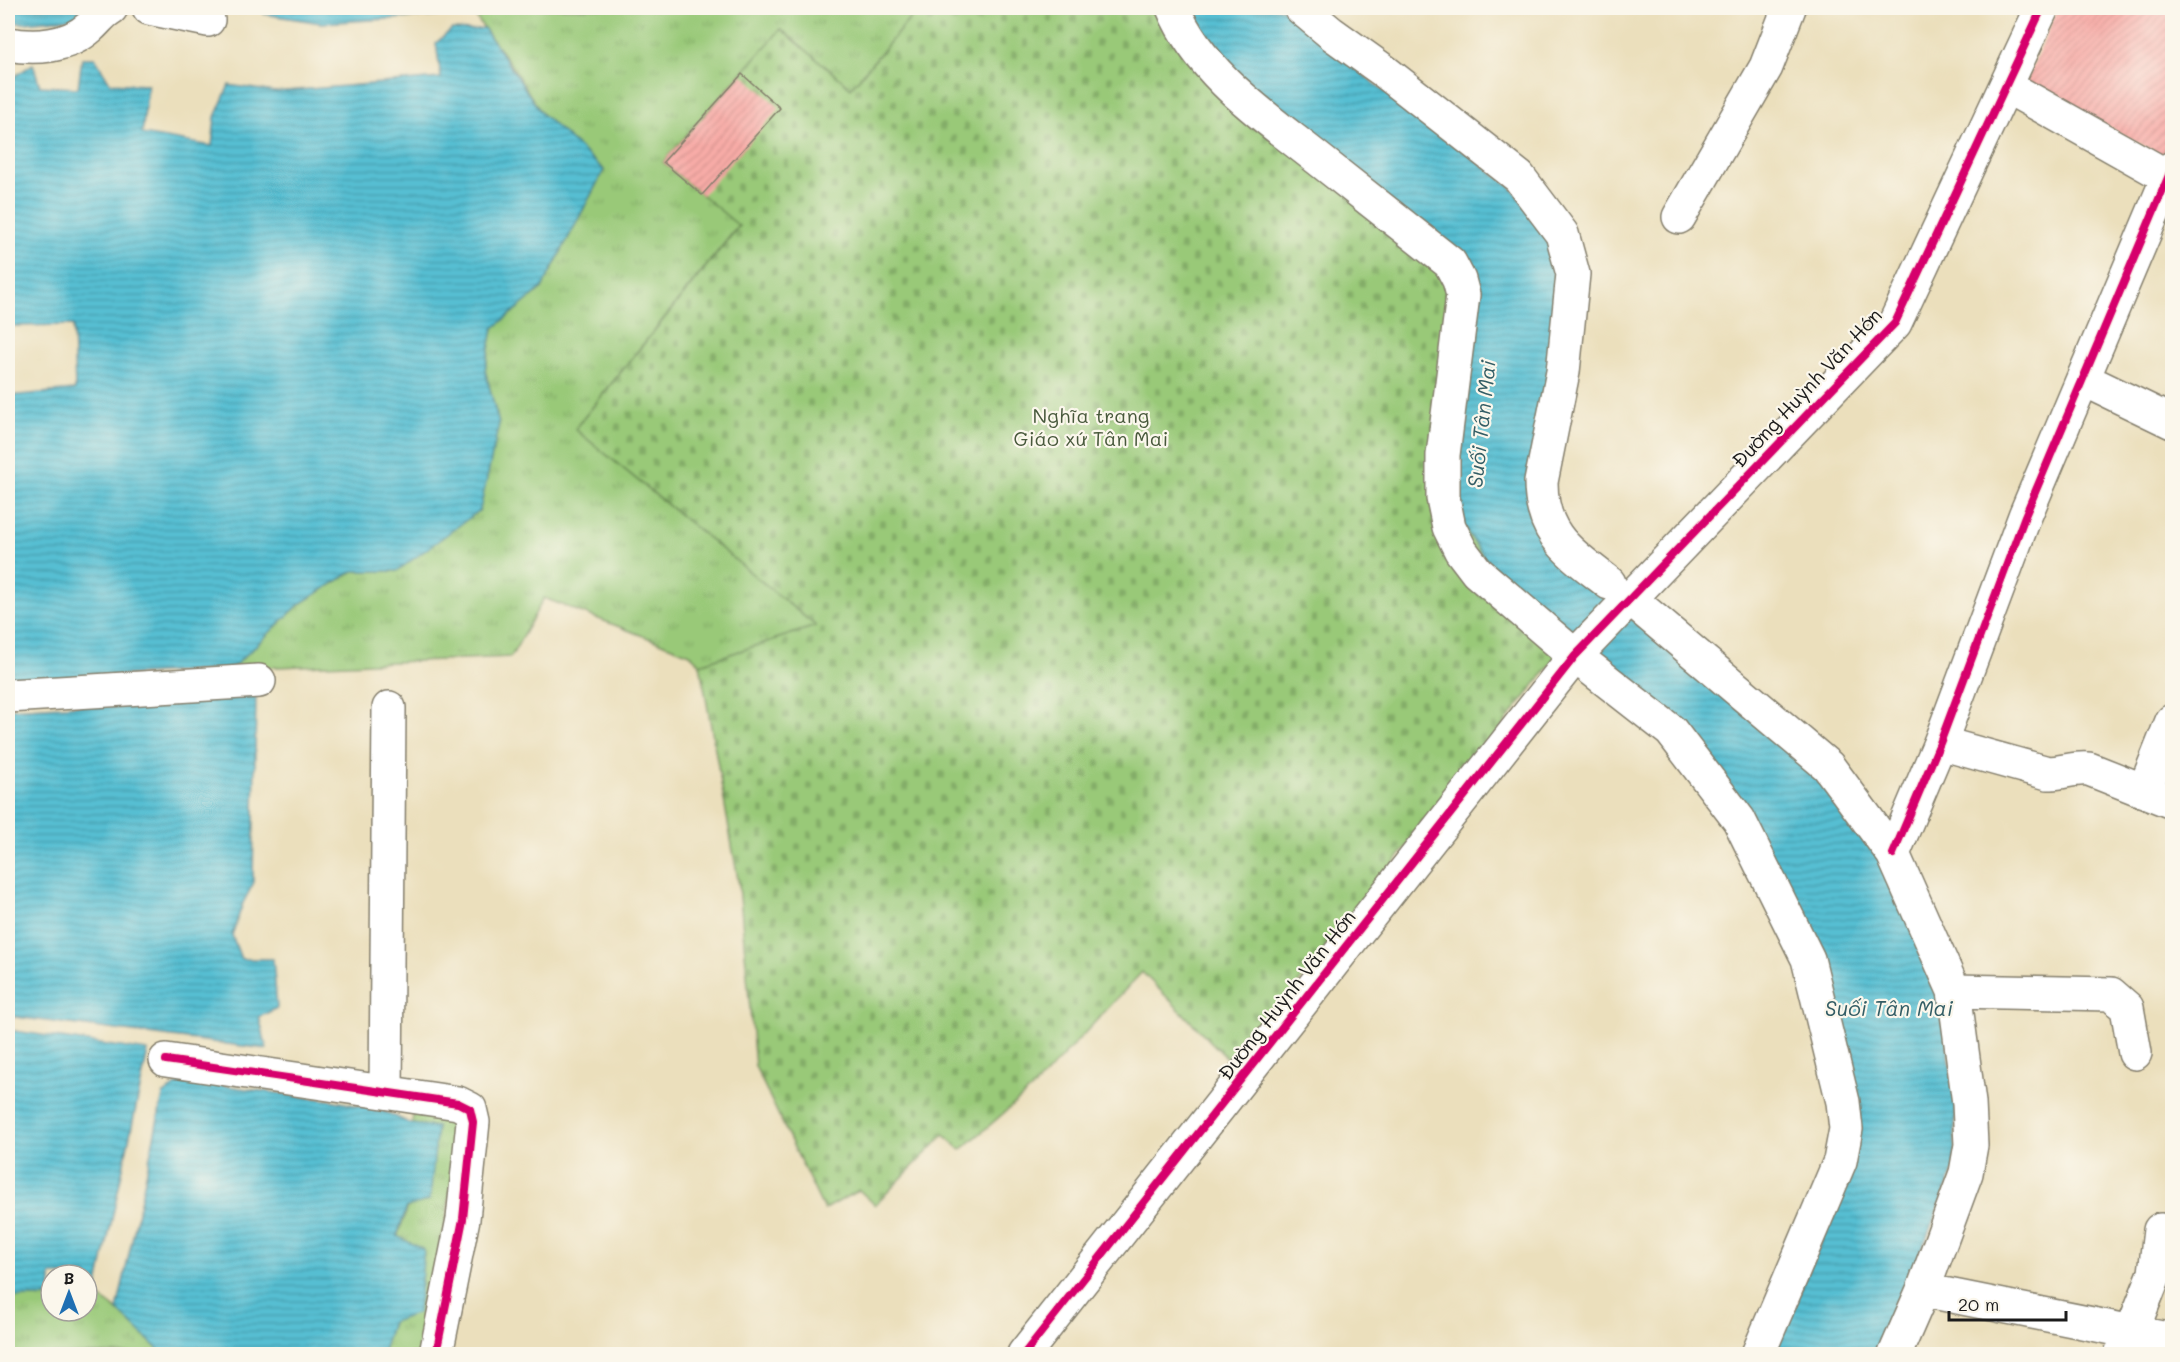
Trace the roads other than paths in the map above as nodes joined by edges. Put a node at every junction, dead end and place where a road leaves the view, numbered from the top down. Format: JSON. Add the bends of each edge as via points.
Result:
{"nodes":[{"id":1,"x":111,"y":8,"type":"edge"},
{"id":2,"x":149,"y":8,"type":"edge"},
{"id":3,"x":1173,"y":8,"type":"edge"},
{"id":4,"x":1301,"y":8,"type":"edge"},
{"id":5,"x":1789,"y":8,"type":"edge"},
{"id":6,"x":2042,"y":8,"type":"edge"},
{"id":7,"x":208,"y":20,"type":"dead end"},
{"id":8,"x":8,"y":44,"type":"edge"},
{"id":9,"x":2006,"y":86,"type":"junction"},
{"id":10,"x":2170,"y":172,"type":"edge"},
{"id":11,"x":1679,"y":217,"type":"dead end"},
{"id":12,"x":2083,"y":379,"type":"junction"},
{"id":13,"x":2172,"y":422,"type":"edge"},
{"id":14,"x":1619,"y":591,"type":"junction"},
{"id":15,"x":1575,"y":656,"type":"junction"},
{"id":16,"x":259,"y":681,"type":"dead end"},
{"id":17,"x":8,"y":696,"type":"edge"},
{"id":18,"x":389,"y":708,"type":"dead end"},
{"id":19,"x":2172,"y":721,"type":"edge"},
{"id":20,"x":1940,"y":743,"type":"junction"},
{"id":21,"x":2158,"y":796,"type":"edge"},
{"id":22,"x":1893,"y":854,"type":"junction"},
{"id":23,"x":1953,"y":991,"type":"junction"},
{"id":24,"x":2135,"y":1053,"type":"dead end"},
{"id":25,"x":166,"y":1060,"type":"dead end"},
{"id":26,"x":386,"y":1092,"type":"junction"},
{"id":27,"x":2160,"y":1230,"type":"dead end"},
{"id":28,"x":1923,"y":1290,"type":"junction"},
{"id":29,"x":2172,"y":1340,"type":"edge"},
{"id":30,"x":2127,"y":1343,"type":"edge"},
{"id":31,"x":436,"y":1354,"type":"edge"},
{"id":32,"x":1024,"y":1354,"type":"edge"},
{"id":33,"x":1758,"y":1354,"type":"edge"},
{"id":34,"x":1895,"y":1354,"type":"edge"}],
"edges":[{"from":1,"to":8,"type":"street","via":[[68,41],[33,47]]},
{"from":2,"to":7,"type":"street"},
{"from":3,"to":15,"type":"street","via":[[1181,28],[1198,51],[1251,105],[1450,263],[1463,295],[1443,455],[1443,498],[1449,527],[1476,572]]},
{"from":4,"to":14,"type":"street","via":[[1519,177],[1562,234],[1573,274],[1563,372],[1541,498],[1546,520],[1558,540]]},
{"from":5,"to":11,"type":"street","via":[[1766,66]]},
{"from":6,"to":9,"type":"street","name":"Đường Huỳnh Văn Hớn"},
{"from":9,"to":10,"type":"street"},
{"from":9,"to":14,"type":"street","name":"Đường Huỳnh Văn Hớn","via":[[1895,323]]},
{"from":10,"to":12,"type":"street"},
{"from":12,"to":13,"type":"street"},
{"from":12,"to":20,"type":"street","via":[[2025,516]]},
{"from":14,"to":15,"type":"street","name":"Đường Huỳnh Văn Hớn"},
{"from":14,"to":22,"type":"street","via":[[1828,766]]},
{"from":15,"to":32,"type":"street","name":"Đường Huỳnh Văn Hớn"},
{"from":15,"to":33,"type":"street","via":[[1671,731],[1739,820],[1808,959],[1844,1102],[1846,1129],[1840,1161]]},
{"from":16,"to":17,"type":"street"},
{"from":18,"to":26,"type":"street"},
{"from":19,"to":21,"type":"street"},
{"from":20,"to":21,"type":"street","via":[[2048,773],[2077,767],[2089,769]]},
{"from":20,"to":22,"type":"street"},
{"from":22,"to":23,"type":"street"},
{"from":23,"to":24,"type":"street","via":[[2111,994],[2127,1008]]},
{"from":23,"to":28,"type":"street","via":[[1971,1145],[1966,1173]]},
{"from":25,"to":26,"type":"street"},
{"from":26,"to":31,"type":"street","via":[[458,1103],[470,1109],[474,1122],[463,1219]]},
{"from":27,"to":30,"type":"street","via":[[2155,1273]]},
{"from":28,"to":30,"type":"street"},
{"from":28,"to":34,"type":"street"},
{"from":29,"to":30,"type":"street"}]}
